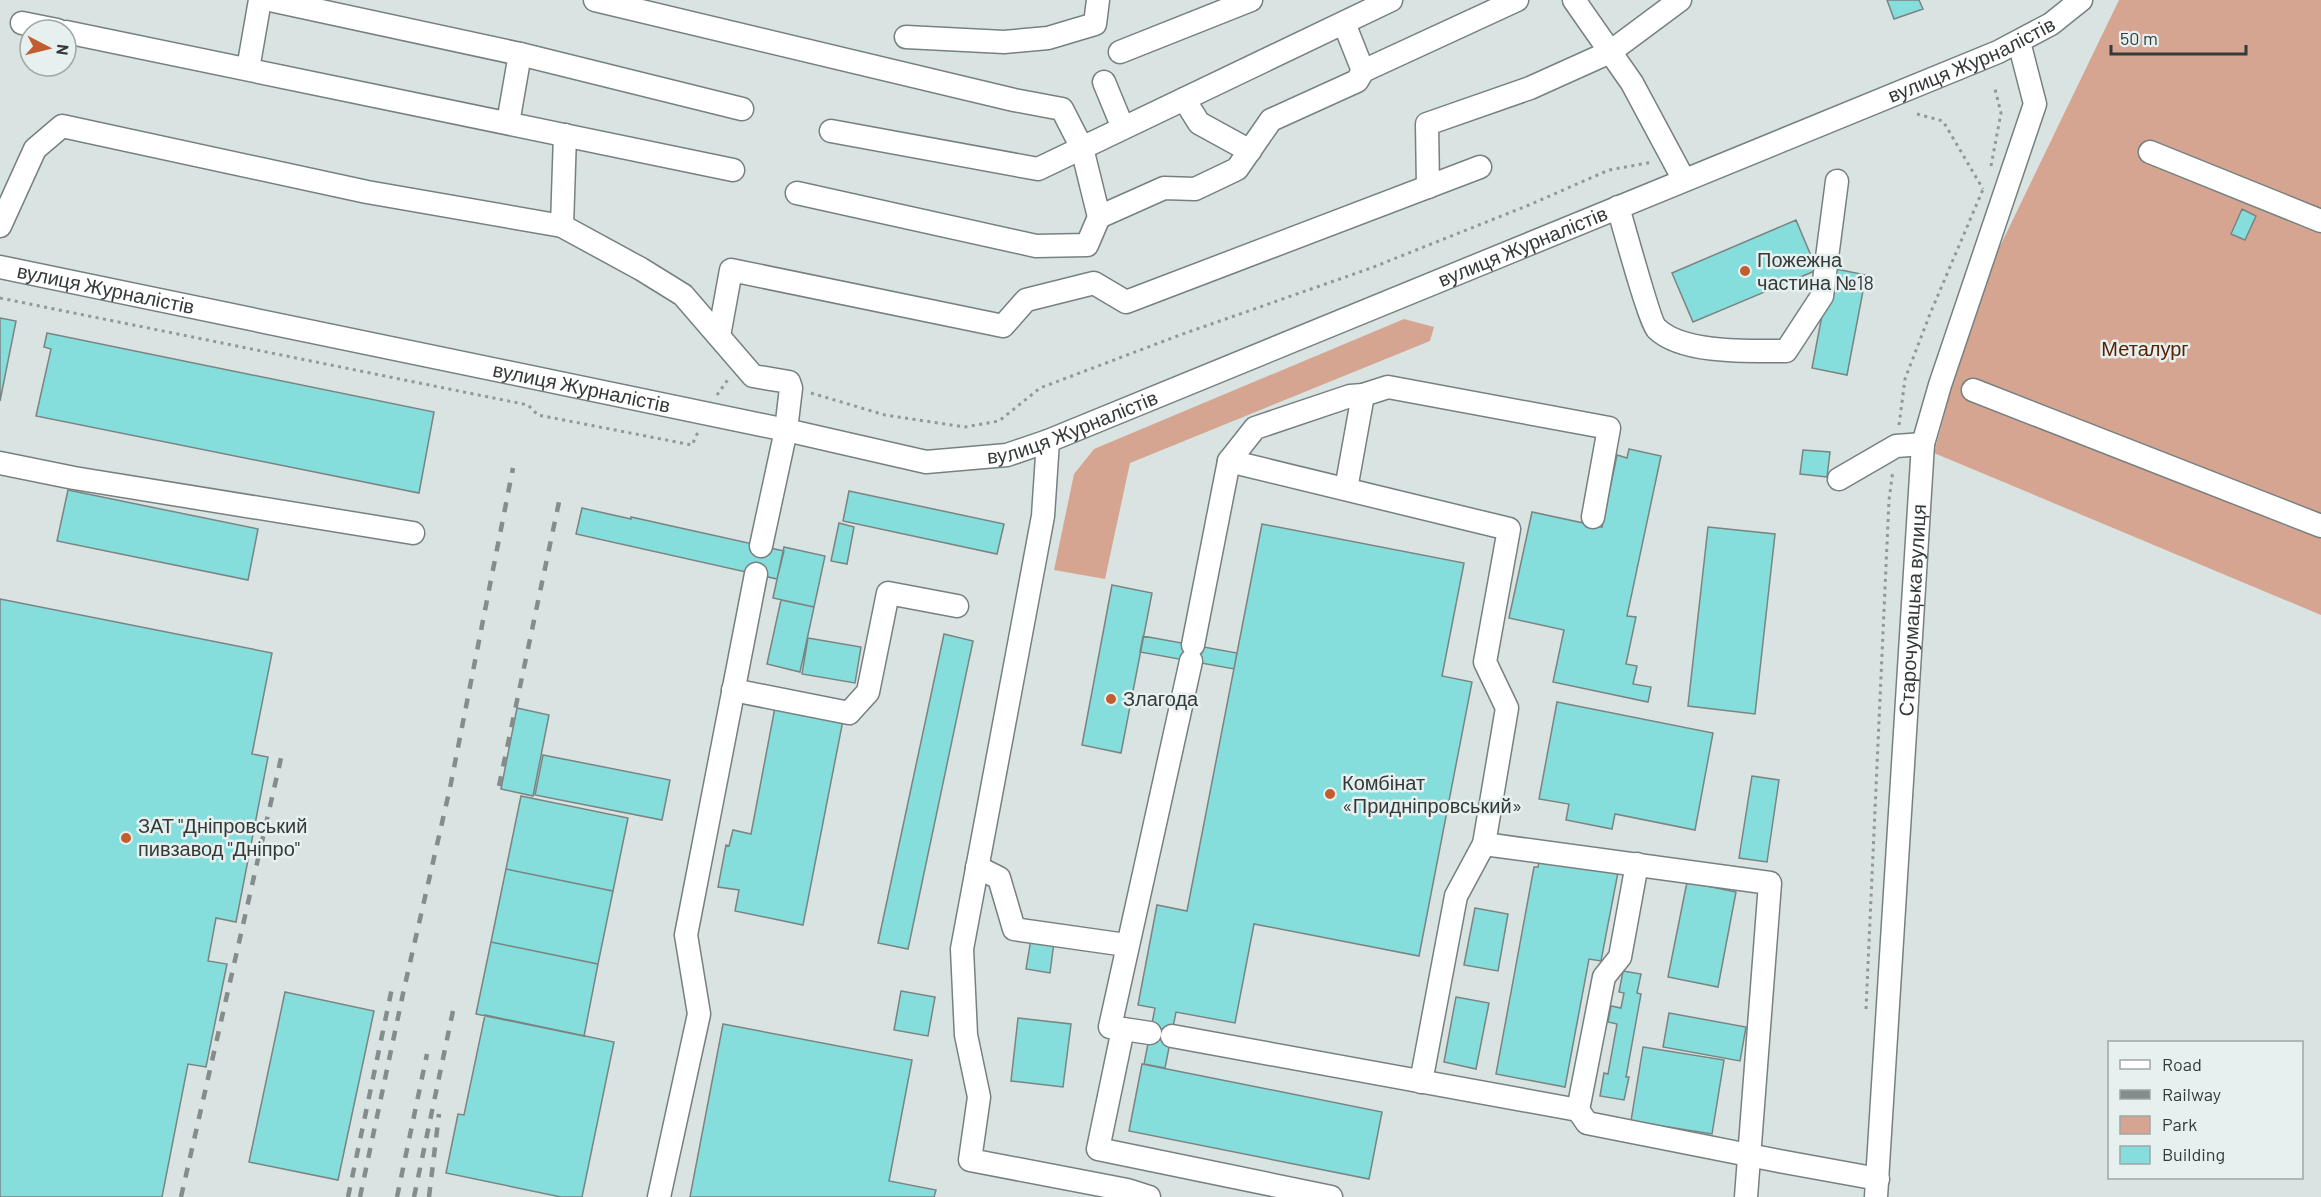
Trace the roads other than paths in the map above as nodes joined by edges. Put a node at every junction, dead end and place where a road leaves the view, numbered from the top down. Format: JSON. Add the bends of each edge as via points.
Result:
{"nodes":[{"id":1,"x":596,"y":0,"type":"edge"},
{"id":2,"x":673,"y":0,"type":"edge"},
{"id":3,"x":1098,"y":0,"type":"edge"},
{"id":4,"x":1251,"y":0,"type":"edge"},
{"id":5,"x":1391,"y":0,"type":"edge"},
{"id":6,"x":1517,"y":0,"type":"edge"},
{"id":7,"x":1574,"y":0,"type":"edge"},
{"id":8,"x":1680,"y":0,"type":"edge"},
{"id":9,"x":2080,"y":0,"type":"edge"},
{"id":10,"x":273,"y":1,"type":"edge"},
{"id":11,"x":683,"y":20,"type":"junction"},
{"id":12,"x":1344,"y":22,"type":"junction"},
{"id":13,"x":78,"y":34,"type":"edge"},
{"id":14,"x":906,"y":37,"type":"dead end"},
{"id":15,"x":2019,"y":42,"type":"junction"},
{"id":16,"x":1120,"y":52,"type":"dead end"},
{"id":17,"x":1610,"y":52,"type":"junction"},
{"id":18,"x":520,"y":54,"type":"junction"},
{"id":19,"x":248,"y":69,"type":"junction"},
{"id":20,"x":1364,"y":71,"type":"junction"},
{"id":21,"x":1104,"y":82,"type":"dead end"},
{"id":22,"x":1184,"y":99,"type":"junction"},
{"id":23,"x":742,"y":109,"type":"dead end"},
{"id":24,"x":507,"y":123,"type":"junction"},
{"id":25,"x":1123,"y":128,"type":"junction"},
{"id":26,"x":831,"y":131,"type":"dead end"},
{"id":27,"x":565,"y":135,"type":"junction"},
{"id":28,"x":1082,"y":148,"type":"junction"},
{"id":29,"x":1250,"y":151,"type":"junction"},
{"id":30,"x":2150,"y":152,"type":"dead end"},
{"id":31,"x":1480,"y":167,"type":"dead end"},
{"id":32,"x":733,"y":170,"type":"dead end"},
{"id":33,"x":1684,"y":180,"type":"junction"},
{"id":34,"x":1837,"y":181,"type":"dead end"},
{"id":35,"x":1428,"y":187,"type":"junction"},
{"id":36,"x":797,"y":193,"type":"dead end"},
{"id":37,"x":1618,"y":207,"type":"junction"},
{"id":38,"x":1099,"y":218,"type":"junction"},
{"id":39,"x":2321,"y":221,"type":"edge"},
{"id":40,"x":0,"y":226,"type":"edge"},
{"id":41,"x":562,"y":226,"type":"junction"},
{"id":42,"x":1087,"y":245,"type":"junction"},
{"id":43,"x":0,"y":267,"type":"edge"},
{"id":44,"x":1094,"y":283,"type":"junction"},
{"id":45,"x":719,"y":336,"type":"junction"},
{"id":46,"x":1973,"y":390,"type":"dead end"},
{"id":47,"x":1363,"y":395,"type":"junction"},
{"id":48,"x":786,"y":430,"type":"junction"},
{"id":49,"x":1048,"y":441,"type":"junction"},
{"id":50,"x":1923,"y":444,"type":"junction"},
{"id":51,"x":1229,"y":461,"type":"junction"},
{"id":52,"x":0,"y":463,"type":"edge"},
{"id":53,"x":1839,"y":479,"type":"dead end"},
{"id":54,"x":1346,"y":489,"type":"junction"},
{"id":55,"x":1593,"y":517,"type":"dead end"},
{"id":56,"x":2321,"y":526,"type":"edge"},
{"id":57,"x":413,"y":533,"type":"dead end"},
{"id":58,"x":761,"y":546,"type":"dead end"},
{"id":59,"x":756,"y":574,"type":"dead end"},
{"id":60,"x":957,"y":606,"type":"dead end"},
{"id":61,"x":733,"y":690,"type":"junction"},
{"id":62,"x":1484,"y":844,"type":"junction"},
{"id":63,"x":1637,"y":864,"type":"junction"},
{"id":64,"x":976,"y":867,"type":"junction"},
{"id":65,"x":1126,"y":945,"type":"junction"},
{"id":66,"x":1123,"y":1029,"type":"junction"},
{"id":67,"x":1421,"y":1082,"type":"junction"},
{"id":68,"x":1578,"y":1110,"type":"junction"},
{"id":69,"x":1751,"y":1156,"type":"junction"},
{"id":70,"x":1877,"y":1188,"type":"edge"},
{"id":71,"x":659,"y":1197,"type":"edge"},
{"id":72,"x":1149,"y":1197,"type":"edge"},
{"id":73,"x":1331,"y":1197,"type":"edge"},
{"id":74,"x":1746,"y":1197,"type":"edge"}],
"edges":[{"from":1,"to":11,"type":"street"},
{"from":2,"to":11,"type":"street"},
{"from":3,"to":14,"type":"street","via":[[1095,24],[1048,38],[1004,42]]},
{"from":4,"to":16,"type":"street"},
{"from":5,"to":12,"type":"street"},
{"from":6,"to":20,"type":"street"},
{"from":7,"to":17,"type":"street"},
{"from":8,"to":17,"type":"street"},
{"from":9,"to":15,"type":"street","name":"вулиця Журналістів","via":[[2051,24]]},
{"from":10,"to":18,"type":"street"},
{"from":10,"to":19,"type":"street"},
{"from":11,"to":28,"type":"street","via":[[1062,109]]},
{"from":12,"to":20,"type":"street"},
{"from":12,"to":22,"type":"street"},
{"from":13,"to":19,"type":"street"},
{"from":15,"to":33,"type":"street","name":"вулиця Журналістів"},
{"from":15,"to":50,"type":"street","name":"Старочумацька вулиця","via":[[2036,104]]},
{"from":17,"to":33,"type":"street","via":[[1632,83]]},
{"from":17,"to":35,"type":"street","via":[[1530,88],[1427,124]]},
{"from":18,"to":23,"type":"street"},
{"from":18,"to":24,"type":"street"},
{"from":19,"to":24,"type":"street"},
{"from":20,"to":29,"type":"street","via":[[1357,81],[1271,120]]},
{"from":21,"to":25,"type":"street"},
{"from":22,"to":25,"type":"street"},
{"from":22,"to":29,"type":"street","via":[[1199,123]]},
{"from":24,"to":27,"type":"street"},
{"from":25,"to":28,"type":"street"},
{"from":26,"to":28,"type":"street","via":[[1038,169]]},
{"from":27,"to":32,"type":"street"},
{"from":27,"to":41,"type":"street"},
{"from":28,"to":38,"type":"street"},
{"from":29,"to":38,"type":"street","via":[[1238,168],[1195,189],[1164,188]]},
{"from":30,"to":39,"type":"street"},
{"from":31,"to":35,"type":"street"},
{"from":33,"to":37,"type":"street","name":"вулиця Журналістів"},
{"from":34,"to":37,"type":"street","via":[[1822,296],[1786,351],[1729,351],[1673,341],[1655,328]]},
{"from":35,"to":44,"type":"street","via":[[1126,303]]},
{"from":36,"to":42,"type":"street","via":[[1036,246]]},
{"from":37,"to":49,"type":"street","name":"вулиця Журналістів"},
{"from":38,"to":42,"type":"street"},
{"from":40,"to":41,"type":"street","via":[[35,149],[62,126],[367,192]]},
{"from":41,"to":45,"type":"street","via":[[683,295]]},
{"from":42,"to":44,"type":"street"},
{"from":43,"to":48,"type":"street","name":"вулиця Журналістів"},
{"from":44,"to":45,"type":"street","via":[[1026,300],[1003,326],[731,270]]},
{"from":45,"to":48,"type":"street","via":[[753,376],[789,382]]},
{"from":46,"to":56,"type":"street"},
{"from":47,"to":51,"type":"street","via":[[1254,428]]},
{"from":47,"to":54,"type":"street"},
{"from":47,"to":55,"type":"street","via":[[1388,387],[1609,429]]},
{"from":48,"to":49,"type":"street","name":"вулиця Журналістів","via":[[926,462],[1007,455]]},
{"from":48,"to":58,"type":"street"},
{"from":49,"to":64,"type":"street","via":[[1042,516]]},
{"from":50,"to":53,"type":"street","via":[[1896,446]]},
{"from":50,"to":70,"type":"street","name":"Старочумацька вулиця"},
{"from":51,"to":54,"type":"street"},
{"from":51,"to":65,"type":"street","via":[[1192,653]]},
{"from":52,"to":57,"type":"street"},
{"from":54,"to":62,"type":"street","via":[[1509,529],[1485,662],[1507,708]]},
{"from":59,"to":61,"type":"street"},
{"from":60,"to":61,"type":"street","via":[[888,593],[868,692],[849,712]]},
{"from":61,"to":71,"type":"street","via":[[686,935],[699,1014]]},
{"from":62,"to":63,"type":"street"},
{"from":62,"to":67,"type":"street","via":[[1456,896]]},
{"from":63,"to":68,"type":"street","via":[[1620,957],[1604,977]]},
{"from":63,"to":69,"type":"street","via":[[1770,883]]},
{"from":64,"to":65,"type":"street","via":[[999,878],[1014,929]]},
{"from":64,"to":72,"type":"street","via":[[962,949],[966,1035],[979,1097],[970,1160]]},
{"from":65,"to":66,"type":"street","via":[[1110,1027]]},
{"from":66,"to":67,"type":"street"},
{"from":66,"to":73,"type":"street","via":[[1098,1149]]},
{"from":67,"to":68,"type":"street"},
{"from":68,"to":69,"type":"street","via":[[1587,1123]]},
{"from":69,"to":70,"type":"street"},
{"from":69,"to":74,"type":"street"}]}
